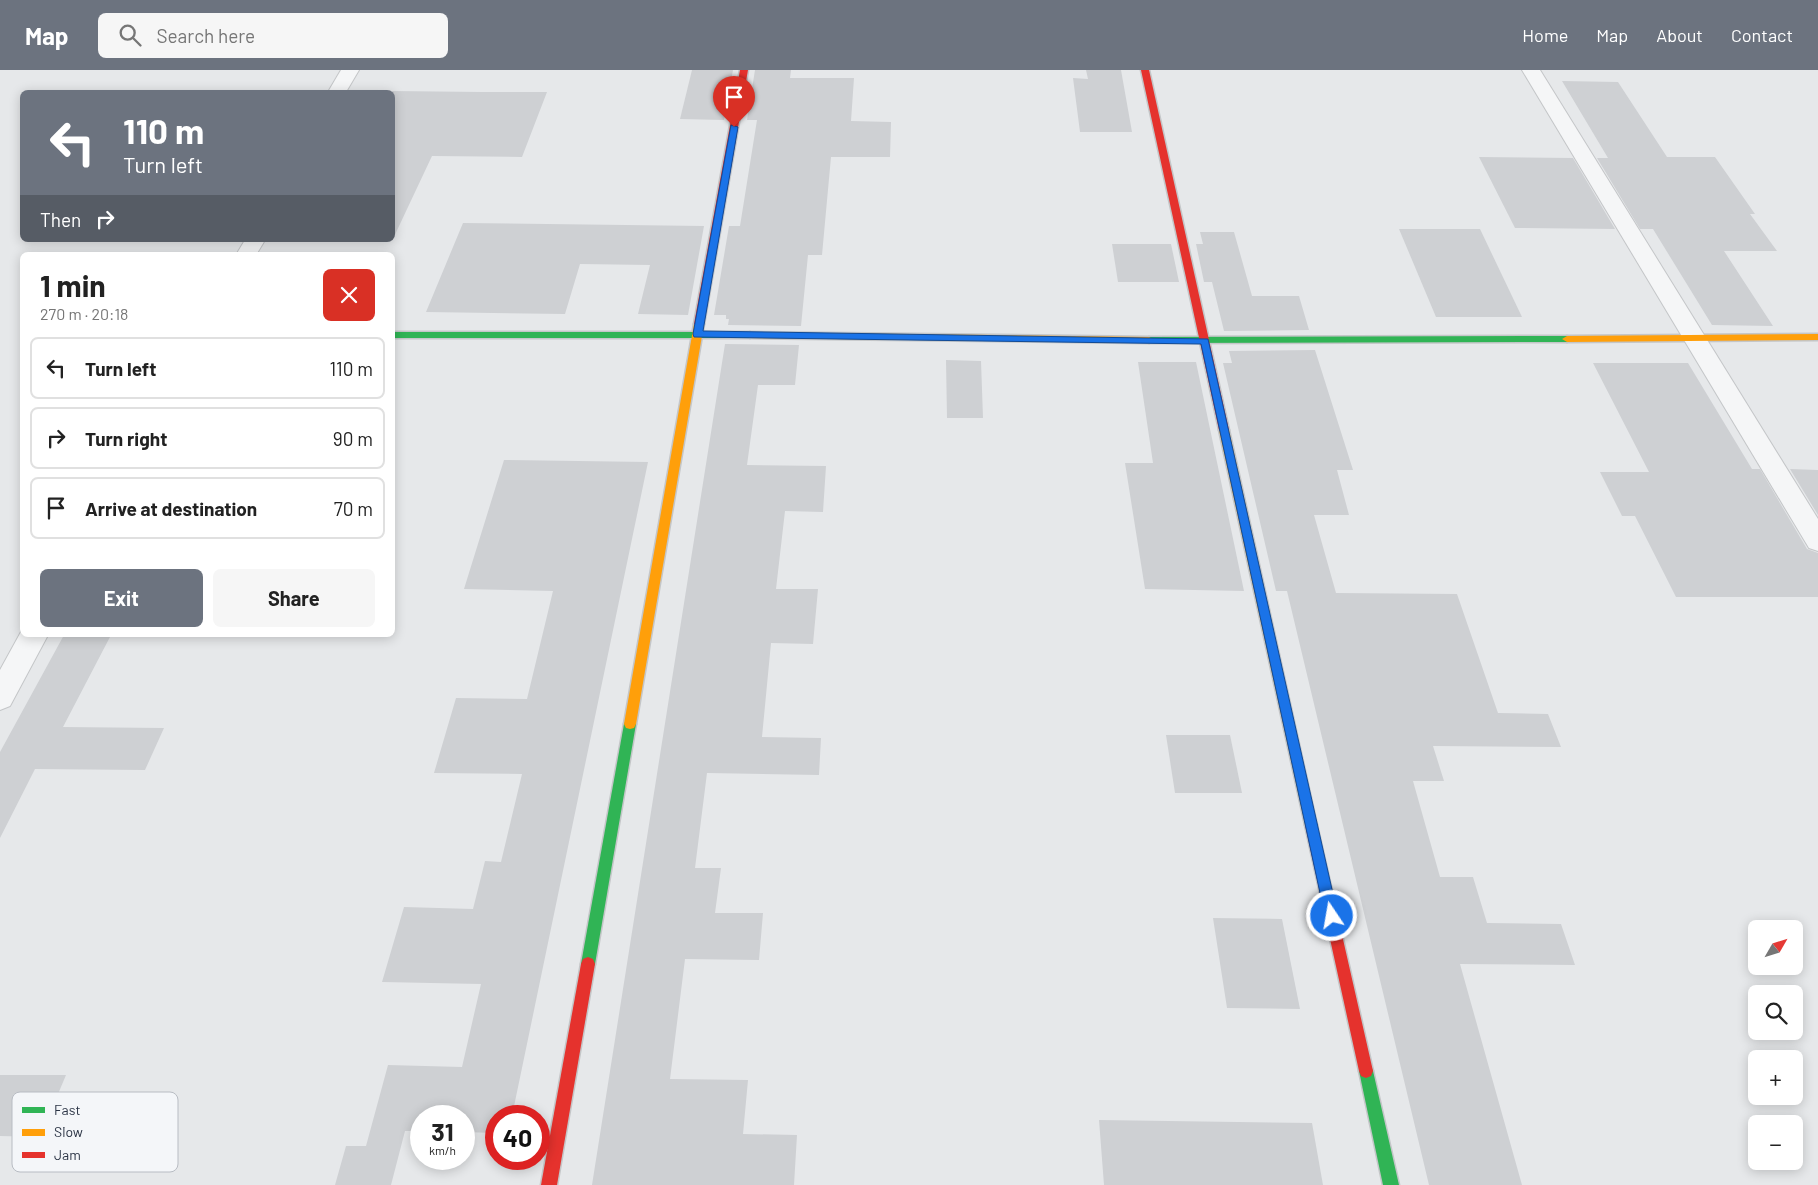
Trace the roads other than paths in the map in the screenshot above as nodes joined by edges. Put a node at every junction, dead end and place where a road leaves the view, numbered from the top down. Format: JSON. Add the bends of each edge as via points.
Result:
{"nodes":[{"id":1,"x":350,"y":70,"type":"edge"},
{"id":2,"x":744,"y":70,"type":"edge"},
{"id":3,"x":1145,"y":70,"type":"edge"},
{"id":4,"x":1531,"y":70,"type":"edge"},
{"id":5,"x":338,"y":90,"type":"edge"},
{"id":6,"x":698,"y":334,"type":"junction"},
{"id":7,"x":395,"y":335,"type":"edge"},
{"id":8,"x":1818,"y":337,"type":"edge"},
{"id":9,"x":1693,"y":338,"type":"junction"},
{"id":10,"x":1205,"y":341,"type":"junction"},
{"id":11,"x":1818,"y":540,"type":"edge"},
{"id":12,"x":33,"y":637,"type":"edge"},
{"id":13,"x":0,"y":697,"type":"edge"},
{"id":14,"x":549,"y":1185,"type":"edge"},
{"id":15,"x":1391,"y":1185,"type":"edge"}],
"edges":[{"from":1,"to":5,"type":"street"},
{"from":2,"to":6,"type":"street"},
{"from":3,"to":10,"type":"street"},
{"from":4,"to":9,"type":"street"},
{"from":6,"to":7,"type":"street"},
{"from":6,"to":10,"type":"street"},
{"from":6,"to":14,"type":"street"},
{"from":8,"to":9,"type":"street"},
{"from":9,"to":10,"type":"street"},
{"from":9,"to":11,"type":"street"},
{"from":10,"to":15,"type":"street"},
{"from":12,"to":13,"type":"street"}]}
